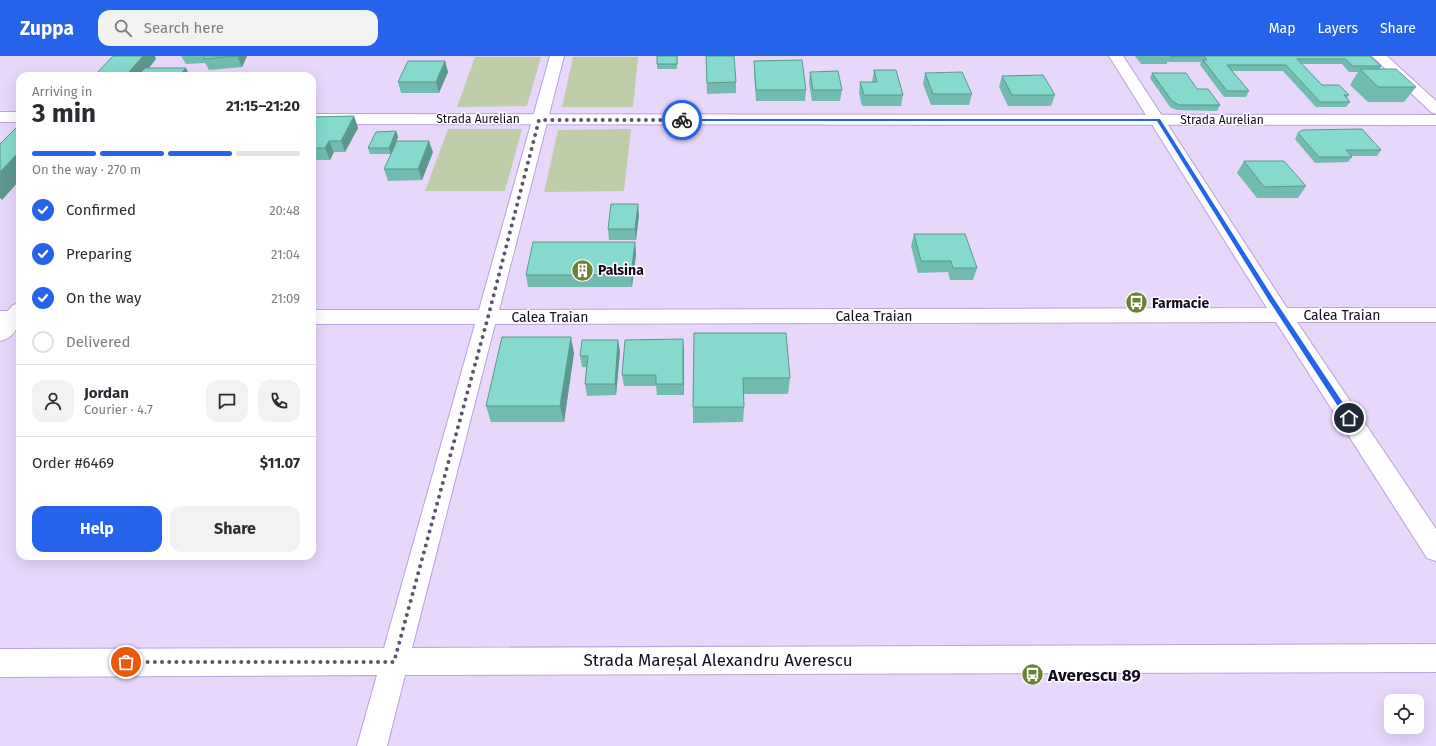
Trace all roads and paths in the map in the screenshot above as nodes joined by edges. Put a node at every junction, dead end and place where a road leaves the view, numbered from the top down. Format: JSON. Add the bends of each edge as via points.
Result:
{"nodes":[{"id":1,"x":557,"y":56,"type":"edge"},
{"id":2,"x":1116,"y":56,"type":"edge"},
{"id":3,"x":1379,"y":56,"type":"edge"},
{"id":4,"x":1436,"y":109,"type":"edge"},
{"id":5,"x":0,"y":117,"type":"edge"},
{"id":6,"x":16,"y":117,"type":"edge"},
{"id":7,"x":316,"y":119,"type":"edge"},
{"id":8,"x":539,"y":120,"type":"junction"},
{"id":9,"x":1158,"y":120,"type":"junction"},
{"id":10,"x":1436,"y":120,"type":"edge"},
{"id":11,"x":1281,"y":315,"type":"junction"},
{"id":12,"x":1436,"y":315,"type":"edge"},
{"id":13,"x":13,"y":316,"type":"edge"},
{"id":14,"x":316,"y":317,"type":"edge"},
{"id":15,"x":488,"y":317,"type":"junction"},
{"id":16,"x":0,"y":334,"type":"edge"},
{"id":17,"x":1436,"y":550,"type":"edge"},
{"id":18,"x":1436,"y":658,"type":"edge"},
{"id":19,"x":394,"y":662,"type":"junction"},
{"id":20,"x":0,"y":663,"type":"edge"},
{"id":21,"x":372,"y":746,"type":"edge"}],
"edges":[{"from":1,"to":8,"type":"street"},
{"from":2,"to":9,"type":"street"},
{"from":3,"to":4,"type":"street"},
{"from":5,"to":6,"type":"street"},
{"from":7,"to":8,"type":"street","name":"Strada Aurelian"},
{"from":8,"to":9,"type":"street","name":"Strada Aurelian"},
{"from":8,"to":15,"type":"street"},
{"from":9,"to":10,"type":"street","name":"Strada Aurelian"},
{"from":9,"to":11,"type":"street"},
{"from":11,"to":12,"type":"street","name":"Calea Traian"},
{"from":11,"to":15,"type":"street","name":"Calea Traian"},
{"from":11,"to":17,"type":"street"},
{"from":13,"to":16,"type":"street"},
{"from":14,"to":15,"type":"street","name":"Calea Traian"},
{"from":15,"to":19,"type":"street"},
{"from":18,"to":19,"type":"street","name":"Strada Mareșal Alexandru Averescu"},
{"from":19,"to":20,"type":"street","name":"Strada Mareșal Alexandru Averescu"},
{"from":19,"to":21,"type":"street"}]}
